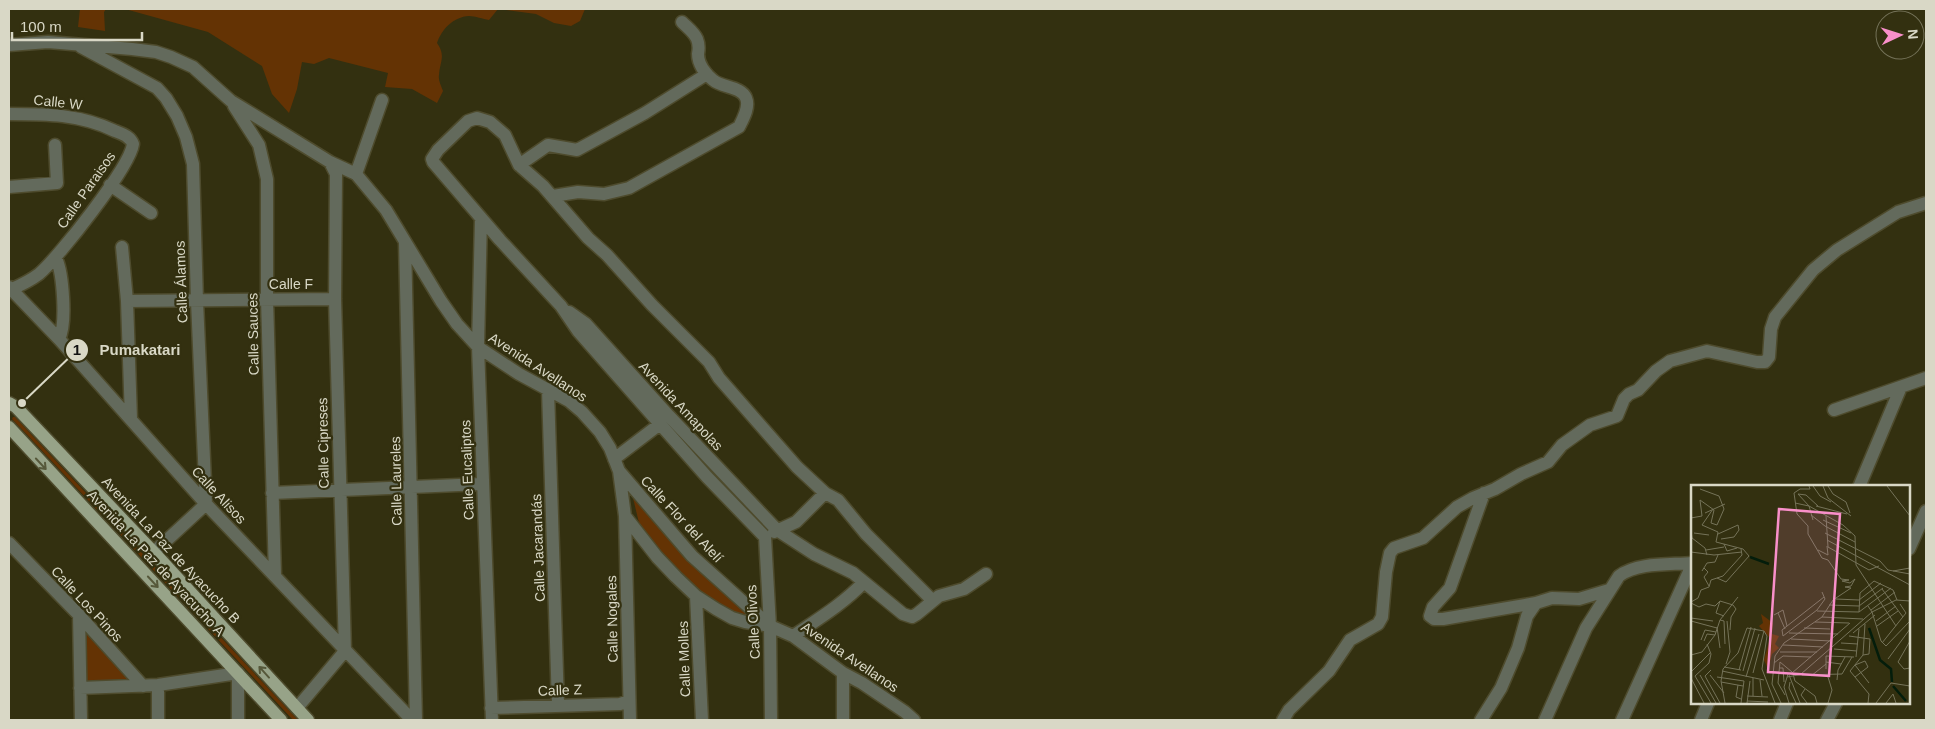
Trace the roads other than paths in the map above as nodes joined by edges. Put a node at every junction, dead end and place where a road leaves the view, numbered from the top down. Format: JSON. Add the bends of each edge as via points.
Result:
{"nodes":[{"id":1,"x":682,"y":22,"type":"dead end"},
{"id":2,"x":76,"y":44,"type":"junction"},
{"id":3,"x":9,"y":45,"type":"edge"},
{"id":4,"x":707,"y":74,"type":"junction"},
{"id":5,"x":382,"y":100,"type":"dead end"},
{"id":6,"x":231,"y":101,"type":"junction"},
{"id":7,"x":9,"y":114,"type":"edge"},
{"id":8,"x":130,"y":138,"type":"joint"},
{"id":9,"x":55,"y":145,"type":"dead end"},
{"id":10,"x":330,"y":162,"type":"junction"},
{"id":11,"x":519,"y":165,"type":"junction"},
{"id":12,"x":356,"y":174,"type":"junction"},
{"id":13,"x":110,"y":185,"type":"junction"},
{"id":14,"x":9,"y":186,"type":"edge"},
{"id":15,"x":553,"y":196,"type":"junction"},
{"id":16,"x":1926,"y":203,"type":"edge"},
{"id":17,"x":151,"y":213,"type":"dead end"},
{"id":18,"x":480,"y":218,"type":"junction"},
{"id":19,"x":405,"y":242,"type":"junction"},
{"id":20,"x":122,"y":247,"type":"dead end"},
{"id":21,"x":56,"y":258,"type":"junction"},
{"id":22,"x":11,"y":288,"type":"edge"},
{"id":23,"x":267,"y":299,"type":"junction"},
{"id":24,"x":335,"y":299,"type":"junction"},
{"id":25,"x":127,"y":301,"type":"junction"},
{"id":26,"x":197,"y":301,"type":"junction"},
{"id":27,"x":561,"y":306,"type":"junction"},
{"id":28,"x":59,"y":339,"type":"junction"},
{"id":29,"x":478,"y":347,"type":"junction"},
{"id":30,"x":1926,"y":378,"type":"edge"},
{"id":31,"x":1901,"y":387,"type":"junction"},
{"id":32,"x":548,"y":390,"type":"junction"},
{"id":33,"x":9,"y":404,"type":"edge"},
{"id":34,"x":1834,"y":410,"type":"dead end"},
{"id":35,"x":131,"y":419,"type":"junction"},
{"id":36,"x":660,"y":424,"type":"junction"},
{"id":37,"x":9,"y":427,"type":"edge"},
{"id":38,"x":616,"y":465,"type":"junction"},
{"id":39,"x":482,"y":484,"type":"junction"},
{"id":40,"x":1859,"y":485,"type":"edge"},
{"id":41,"x":411,"y":487,"type":"junction"},
{"id":42,"x":340,"y":490,"type":"junction"},
{"id":43,"x":272,"y":493,"type":"junction"},
{"id":44,"x":825,"y":493,"type":"junction"},
{"id":45,"x":1484,"y":493,"type":"junction"},
{"id":46,"x":206,"y":504,"type":"junction"},
{"id":47,"x":1926,"y":511,"type":"edge"},
{"id":48,"x":625,"y":516,"type":"junction"},
{"id":49,"x":777,"y":530,"type":"junction"},
{"id":50,"x":765,"y":537,"type":"junction"},
{"id":51,"x":9,"y":543,"type":"edge"},
{"id":52,"x":1910,"y":547,"type":"edge"},
{"id":53,"x":154,"y":552,"type":"junction"},
{"id":54,"x":1691,"y":564,"type":"edge"},
{"id":55,"x":1691,"y":566,"type":"edge"},
{"id":56,"x":986,"y":574,"type":"dead end"},
{"id":57,"x":275,"y":575,"type":"junction"},
{"id":58,"x":864,"y":582,"type":"junction"},
{"id":59,"x":1609,"y":590,"type":"junction"},
{"id":60,"x":696,"y":596,"type":"junction"},
{"id":61,"x":933,"y":601,"type":"junction"},
{"id":62,"x":1536,"y":603,"type":"junction"},
{"id":63,"x":79,"y":615,"type":"junction"},
{"id":64,"x":770,"y":626,"type":"junction"},
{"id":65,"x":793,"y":636,"type":"junction"},
{"id":66,"x":344,"y":651,"type":"junction"},
{"id":67,"x":238,"y":673,"type":"junction"},
{"id":68,"x":843,"y":673,"type":"junction"},
{"id":69,"x":158,"y":685,"type":"junction"},
{"id":70,"x":143,"y":686,"type":"junction"},
{"id":71,"x":80,"y":688,"type":"junction"},
{"id":72,"x":629,"y":701,"type":"junction"},
{"id":73,"x":1708,"y":704,"type":"edge"},
{"id":74,"x":1786,"y":704,"type":"edge"},
{"id":75,"x":1835,"y":704,"type":"edge"},
{"id":76,"x":558,"y":705,"type":"junction"},
{"id":77,"x":297,"y":708,"type":"junction"},
{"id":78,"x":491,"y":714,"type":"edge"},
{"id":79,"x":909,"y":718,"type":"edge"},
{"id":80,"x":81,"y":720,"type":"edge"},
{"id":81,"x":158,"y":720,"type":"edge"},
{"id":82,"x":238,"y":720,"type":"edge"},
{"id":83,"x":281,"y":720,"type":"edge"},
{"id":84,"x":308,"y":720,"type":"edge"},
{"id":85,"x":412,"y":720,"type":"edge"},
{"id":86,"x":416,"y":720,"type":"edge"},
{"id":87,"x":630,"y":720,"type":"edge"},
{"id":88,"x":702,"y":720,"type":"edge"},
{"id":89,"x":771,"y":720,"type":"edge"},
{"id":90,"x":843,"y":720,"type":"edge"},
{"id":91,"x":1283,"y":720,"type":"edge"},
{"id":92,"x":1481,"y":720,"type":"edge"},
{"id":93,"x":1545,"y":720,"type":"edge"},
{"id":94,"x":1622,"y":720,"type":"edge"},
{"id":95,"x":1701,"y":720,"type":"edge"},
{"id":96,"x":1780,"y":720,"type":"edge"},
{"id":97,"x":1827,"y":720,"type":"edge"}],
"edges":[{"from":1,"to":4,"type":"street","via":[[696,37],[699,62]]},
{"from":2,"to":3,"type":"street","name":"Avenida Avellanos"},
{"from":2,"to":6,"type":"street","name":"Avenida Avellanos","via":[[171,56],[193,67]]},
{"from":2,"to":26,"type":"street","name":"Calle Álamos","via":[[157,88],[178,116],[193,164]]},
{"from":4,"to":11,"type":"street","via":[[577,150],[548,145]]},
{"from":4,"to":15,"type":"street","via":[[746,97],[744,119],[735,130],[629,188],[604,194],[578,192]]},
{"from":5,"to":12,"type":"street"},
{"from":6,"to":10,"type":"street","name":"Avenida Avellanos"},
{"from":6,"to":23,"type":"street","name":"Calle Sauces","via":[[259,145],[267,179]]},
{"from":7,"to":8,"type":"street","name":"Calle W","via":[[76,117]]},
{"from":8,"to":13,"type":"street","name":"Calle Paraisos","via":[[132,148]]},
{"from":9,"to":14,"type":"street","via":[[57,183]]},
{"from":10,"to":12,"type":"street","name":"Avenida Avellanos"},
{"from":10,"to":24,"type":"street","name":"Calle Cipreses","via":[[336,174]]},
{"from":11,"to":15,"type":"street"},
{"from":11,"to":18,"type":"street","name":"Avenida Amapolas","via":[[505,135],[483,119],[472,119],[464,124],[432,158]]},
{"from":12,"to":19,"type":"street","name":"Avenida Avellanos","via":[[386,210]]},
{"from":13,"to":17,"type":"street"},
{"from":13,"to":21,"type":"street","name":"Calle Paraisos"},
{"from":15,"to":44,"type":"street","via":[[588,238],[709,362],[719,378],[797,467]]},
{"from":16,"to":45,"type":"street","via":[[1898,212],[1837,250],[1812,270],[1775,318],[1769,357],[1765,362],[1707,351],[1670,361],[1624,399],[1617,416],[1590,425],[1562,445],[1548,462]]},
{"from":18,"to":27,"type":"street","name":"Avenida Amapolas"},
{"from":18,"to":29,"type":"street","name":"Calle Eucaliptos"},
{"from":19,"to":29,"type":"street","name":"Avenida Avellanos","via":[[441,301]]},
{"from":19,"to":41,"type":"street","name":"Calle Laureles"},
{"from":20,"to":25,"type":"street"},
{"from":21,"to":22,"type":"street","name":"Calle Paraisos","via":[[38,275]]},
{"from":21,"to":28,"type":"street","via":[[60,268],[63,314]]},
{"from":22,"to":28,"type":"street","name":"Calle Alisos"},
{"from":23,"to":24,"type":"street","name":"Calle F"},
{"from":23,"to":26,"type":"street","name":"Calle F"},
{"from":23,"to":43,"type":"street","name":"Calle Sauces"},
{"from":24,"to":42,"type":"street","name":"Calle Cipreses"},
{"from":25,"to":26,"type":"street","name":"Calle F"},
{"from":25,"to":35,"type":"street"},
{"from":26,"to":46,"type":"street","name":"Calle Álamos"},
{"from":27,"to":36,"type":"street","name":"Avenida Amapolas","via":[[578,331]]},
{"from":27,"to":49,"type":"street","name":"Avenida Amapolas","via":[[586,324]]},
{"from":28,"to":35,"type":"street","name":"Calle Alisos"},
{"from":29,"to":32,"type":"street","name":"Avenida Avellanos"},
{"from":29,"to":39,"type":"street","name":"Calle Eucaliptos"},
{"from":30,"to":31,"type":"street"},
{"from":31,"to":34,"type":"street"},
{"from":31,"to":40,"type":"street"},
{"from":32,"to":38,"type":"street","name":"Avenida Avellanos","via":[[582,412],[600,432]]},
{"from":32,"to":76,"type":"street","name":"Calle Jacarandás"},
{"from":33,"to":53,"type":"main road","name":"Avenida La Paz de Ayacucho B","via":[[22,413]]},
{"from":35,"to":46,"type":"street","name":"Calle Alisos"},
{"from":36,"to":38,"type":"street"},
{"from":36,"to":50,"type":"street","name":"Avenida Amapolas"},
{"from":37,"to":67,"type":"main road","name":"Avenida La Paz de Ayacucho A","one_way":true},
{"from":38,"to":48,"type":"street","name":"Avenida Avellanos"},
{"from":38,"to":64,"type":"street","name":"Calle Flor del Alelí","via":[[692,556]]},
{"from":39,"to":41,"type":"street"},
{"from":39,"to":78,"type":"street","name":"Calle Eucaliptos"},
{"from":41,"to":42,"type":"street"},
{"from":41,"to":86,"type":"street","name":"Calle Laureles"},
{"from":42,"to":43,"type":"street"},
{"from":42,"to":66,"type":"street","name":"Calle Cipreses"},
{"from":43,"to":57,"type":"street","name":"Calle Sauces"},
{"from":44,"to":49,"type":"street","via":[[796,522]]},
{"from":44,"to":61,"type":"street","via":[[838,500],[866,534]]},
{"from":45,"to":62,"type":"street","via":[[1450,588],[1433,607],[1430,616],[1443,618]]},
{"from":45,"to":91,"type":"street","via":[[1457,507],[1422,538],[1394,548],[1386,572],[1382,617],[1378,624],[1350,640],[1329,671]]},
{"from":46,"to":53,"type":"street"},
{"from":46,"to":57,"type":"street","name":"Calle Alisos"},
{"from":47,"to":52,"type":"street"},
{"from":48,"to":60,"type":"street","name":"Avenida Avellanos","via":[[657,557]]},
{"from":48,"to":72,"type":"street","name":"Calle Nogales"},
{"from":49,"to":50,"type":"street"},
{"from":49,"to":58,"type":"street","name":"Avenida Amapolas"},
{"from":50,"to":64,"type":"street","name":"Calle Olivos"},
{"from":51,"to":63,"type":"street","name":"Calle Los Pinos"},
{"from":77,"to":53,"type":"main road","name":"Avenida La Paz de Ayacucho B","one_way":true},
{"from":54,"to":59,"type":"street","via":[[1642,567],[1624,572]]},
{"from":55,"to":94,"type":"street"},
{"from":56,"to":61,"type":"street","via":[[969,586]]},
{"from":57,"to":66,"type":"street","name":"Calle Alisos"},
{"from":58,"to":61,"type":"street","name":"Avenida Amapolas","via":[[907,616],[917,614]]},
{"from":58,"to":65,"type":"street","via":[[832,610]]},
{"from":59,"to":62,"type":"street","via":[[1579,599],[1552,598]]},
{"from":59,"to":93,"type":"street","via":[[1586,628]]},
{"from":60,"to":64,"type":"street","name":"Avenida Avellanos","via":[[732,618]]},
{"from":60,"to":88,"type":"street","name":"Calle Molles"},
{"from":62,"to":92,"type":"street","via":[[1527,616],[1501,688]]},
{"from":63,"to":70,"type":"street","name":"Calle Los Pinos"},
{"from":63,"to":71,"type":"street"},
{"from":64,"to":65,"type":"street","name":"Avenida Avellanos"},
{"from":64,"to":89,"type":"street","name":"Calle Olivos"},
{"from":65,"to":68,"type":"street","name":"Avenida Avellanos"},
{"from":66,"to":77,"type":"street"},
{"from":66,"to":85,"type":"street","name":"Calle Alisos"},
{"from":67,"to":69,"type":"street"},
{"from":67,"to":82,"type":"street"},
{"from":67,"to":83,"type":"main road","name":"Avenida La Paz de Ayacucho A"},
{"from":68,"to":79,"type":"street","name":"Avenida Avellanos"},
{"from":68,"to":90,"type":"street"},
{"from":69,"to":70,"type":"street"},
{"from":69,"to":81,"type":"street"},
{"from":70,"to":71,"type":"street"},
{"from":71,"to":80,"type":"street"},
{"from":72,"to":76,"type":"street","name":"Calle Z"},
{"from":72,"to":87,"type":"street","name":"Calle Nogales"},
{"from":73,"to":95,"type":"street"},
{"from":74,"to":96,"type":"street"},
{"from":75,"to":97,"type":"street"},
{"from":76,"to":78,"type":"street","name":"Calle Z"},
{"from":77,"to":84,"type":"main road","name":"Avenida La Paz de Ayacucho B"}]}
